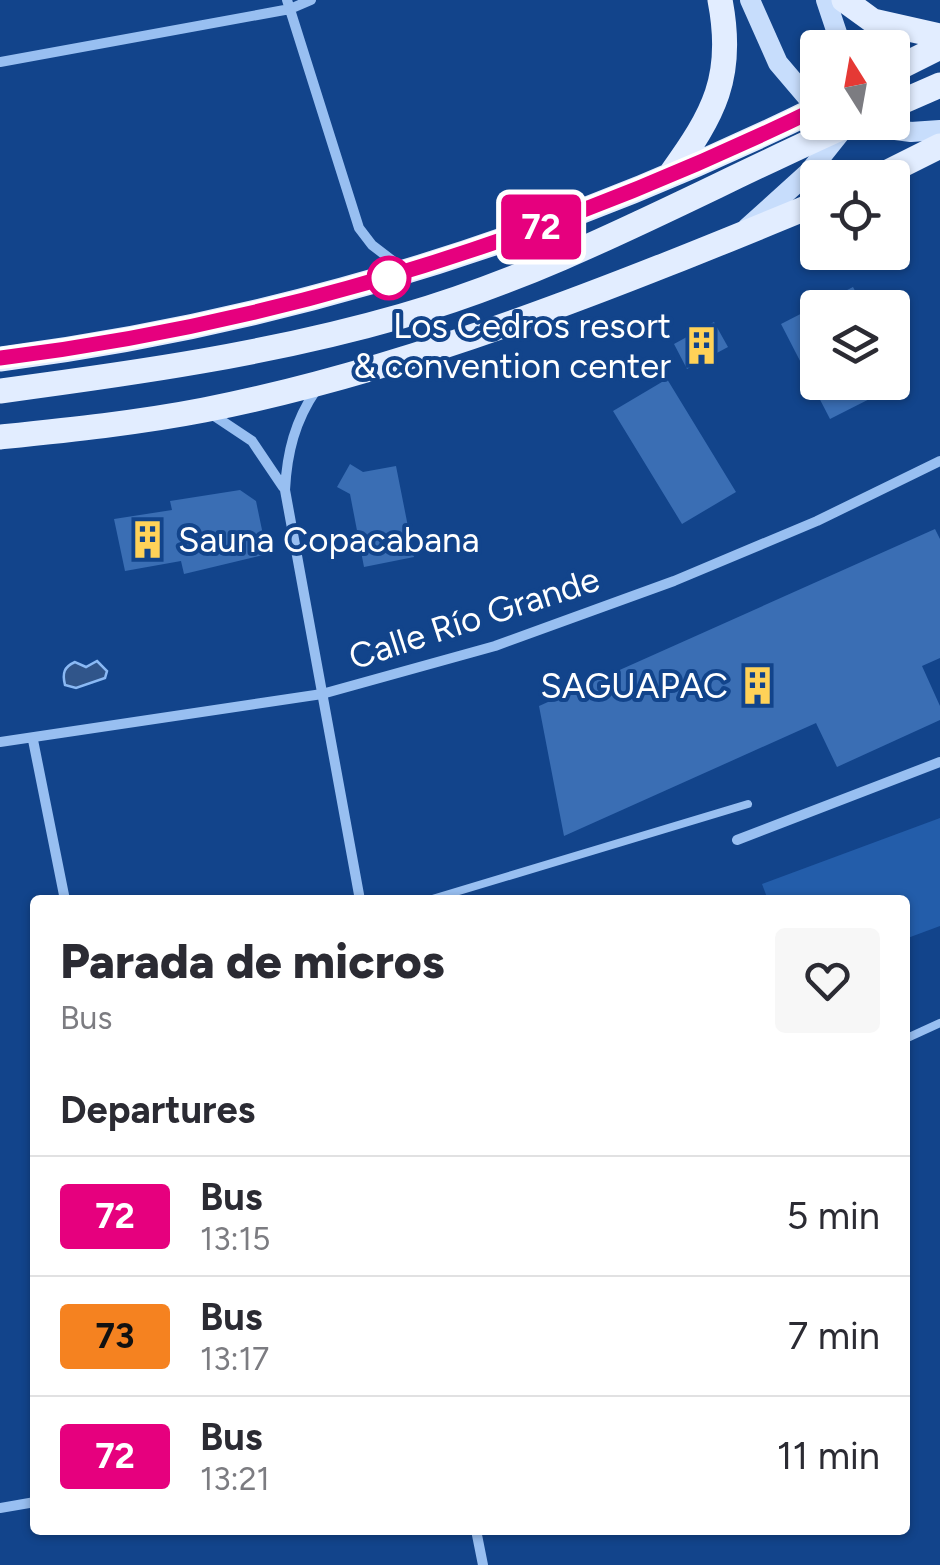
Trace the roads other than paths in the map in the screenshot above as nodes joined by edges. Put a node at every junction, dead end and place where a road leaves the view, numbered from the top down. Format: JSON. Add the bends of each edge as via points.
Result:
{"nodes":[{"id":1,"x":310,"y":0,"type":"edge"},
{"id":2,"x":720,"y":0,"type":"edge"},
{"id":3,"x":750,"y":0,"type":"edge"},
{"id":4,"x":826,"y":0,"type":"edge"},
{"id":5,"x":844,"y":0,"type":"edge"},
{"id":6,"x":288,"y":4,"type":"edge"},
{"id":7,"x":836,"y":30,"type":"edge"},
{"id":8,"x":940,"y":36,"type":"edge"},
{"id":9,"x":940,"y":46,"type":"edge"},
{"id":10,"x":910,"y":61,"type":"edge"},
{"id":11,"x":0,"y":62,"type":"edge"},
{"id":12,"x":940,"y":85,"type":"edge"},
{"id":13,"x":800,"y":89,"type":"edge"},
{"id":14,"x":910,"y":98,"type":"edge"},
{"id":15,"x":800,"y":117,"type":"edge"},
{"id":16,"x":940,"y":130,"type":"edge"},
{"id":17,"x":910,"y":132,"type":"edge"},
{"id":18,"x":812,"y":140,"type":"edge"},
{"id":19,"x":834,"y":140,"type":"edge"},
{"id":20,"x":940,"y":146,"type":"edge"},
{"id":21,"x":910,"y":161,"type":"edge"},
{"id":22,"x":668,"y":178,"type":"junction"},
{"id":23,"x":800,"y":210,"type":"edge"},
{"id":24,"x":628,"y":228,"type":"junction"},
{"id":25,"x":738,"y":236,"type":"junction"},
{"id":26,"x":409,"y":272,"type":"junction"},
{"id":27,"x":0,"y":358,"type":"edge"},
{"id":28,"x":321,"y":382,"type":"junction"},
{"id":29,"x":0,"y":391,"type":"edge"},
{"id":30,"x":203,"y":410,"type":"junction"},
{"id":31,"x":0,"y":437,"type":"edge"},
{"id":32,"x":940,"y":461,"type":"edge"},
{"id":33,"x":285,"y":490,"type":"junction"},
{"id":34,"x":322,"y":694,"type":"junction"},
{"id":35,"x":33,"y":740,"type":"junction"},
{"id":36,"x":0,"y":742,"type":"edge"},
{"id":37,"x":940,"y":762,"type":"edge"},
{"id":38,"x":748,"y":804,"type":"dead end"},
{"id":39,"x":737,"y":840,"type":"dead end"},
{"id":40,"x":64,"y":895,"type":"edge"},
{"id":41,"x":359,"y":895,"type":"edge"},
{"id":42,"x":446,"y":895,"type":"edge"},
{"id":43,"x":940,"y":1023,"type":"edge"},
{"id":44,"x":910,"y":1037,"type":"edge"},
{"id":45,"x":30,"y":1503,"type":"edge"},
{"id":46,"x":0,"y":1508,"type":"edge"},
{"id":47,"x":477,"y":1535,"type":"edge"},
{"id":48,"x":483,"y":1565,"type":"edge"}],
"edges":[{"from":1,"to":6,"type":"street"},
{"from":2,"to":22,"type":"main road","via":[[726,36],[722,85],[702,130]]},
{"from":3,"to":13,"type":"main road","via":[[778,63]]},
{"from":4,"to":7,"type":"main road"},
{"from":5,"to":8,"type":"main road","via":[[873,21]]},
{"from":6,"to":11,"type":"street"},
{"from":6,"to":26,"type":"street","via":[[359,228]]},
{"from":9,"to":10,"type":"main road"},
{"from":12,"to":14,"type":"main road"},
{"from":15,"to":22,"type":"main road"},
{"from":16,"to":17,"type":"main road"},
{"from":18,"to":24,"type":"main road"},
{"from":19,"to":25,"type":"main road","via":[[809,172]]},
{"from":20,"to":21,"type":"main road"},
{"from":22,"to":24,"type":"main road"},
{"from":22,"to":26,"type":"main road"},
{"from":23,"to":25,"type":"main road"},
{"from":24,"to":29,"type":"main road","via":[[404,316],[250,353]]},
{"from":25,"to":28,"type":"main road","via":[[508,323]]},
{"from":26,"to":27,"type":"main road","via":[[179,329]]},
{"from":28,"to":30,"type":"main road"},
{"from":28,"to":33,"type":"street","via":[[293,432]]},
{"from":30,"to":31,"type":"main road"},
{"from":30,"to":33,"type":"street","via":[[252,442]]},
{"from":32,"to":34,"type":"street","name":"Calle Río Grande","via":[[674,582],[496,646]]},
{"from":33,"to":34,"type":"street"},
{"from":34,"to":35,"type":"street","name":"Calle Río Grande"},
{"from":34,"to":41,"type":"street"},
{"from":35,"to":36,"type":"street","name":"Calle Río Grande"},
{"from":35,"to":40,"type":"street"},
{"from":37,"to":39,"type":"street"},
{"from":38,"to":42,"type":"lane"},
{"from":43,"to":44,"type":"lane"},
{"from":45,"to":46,"type":"street"},
{"from":47,"to":48,"type":"street"}]}
